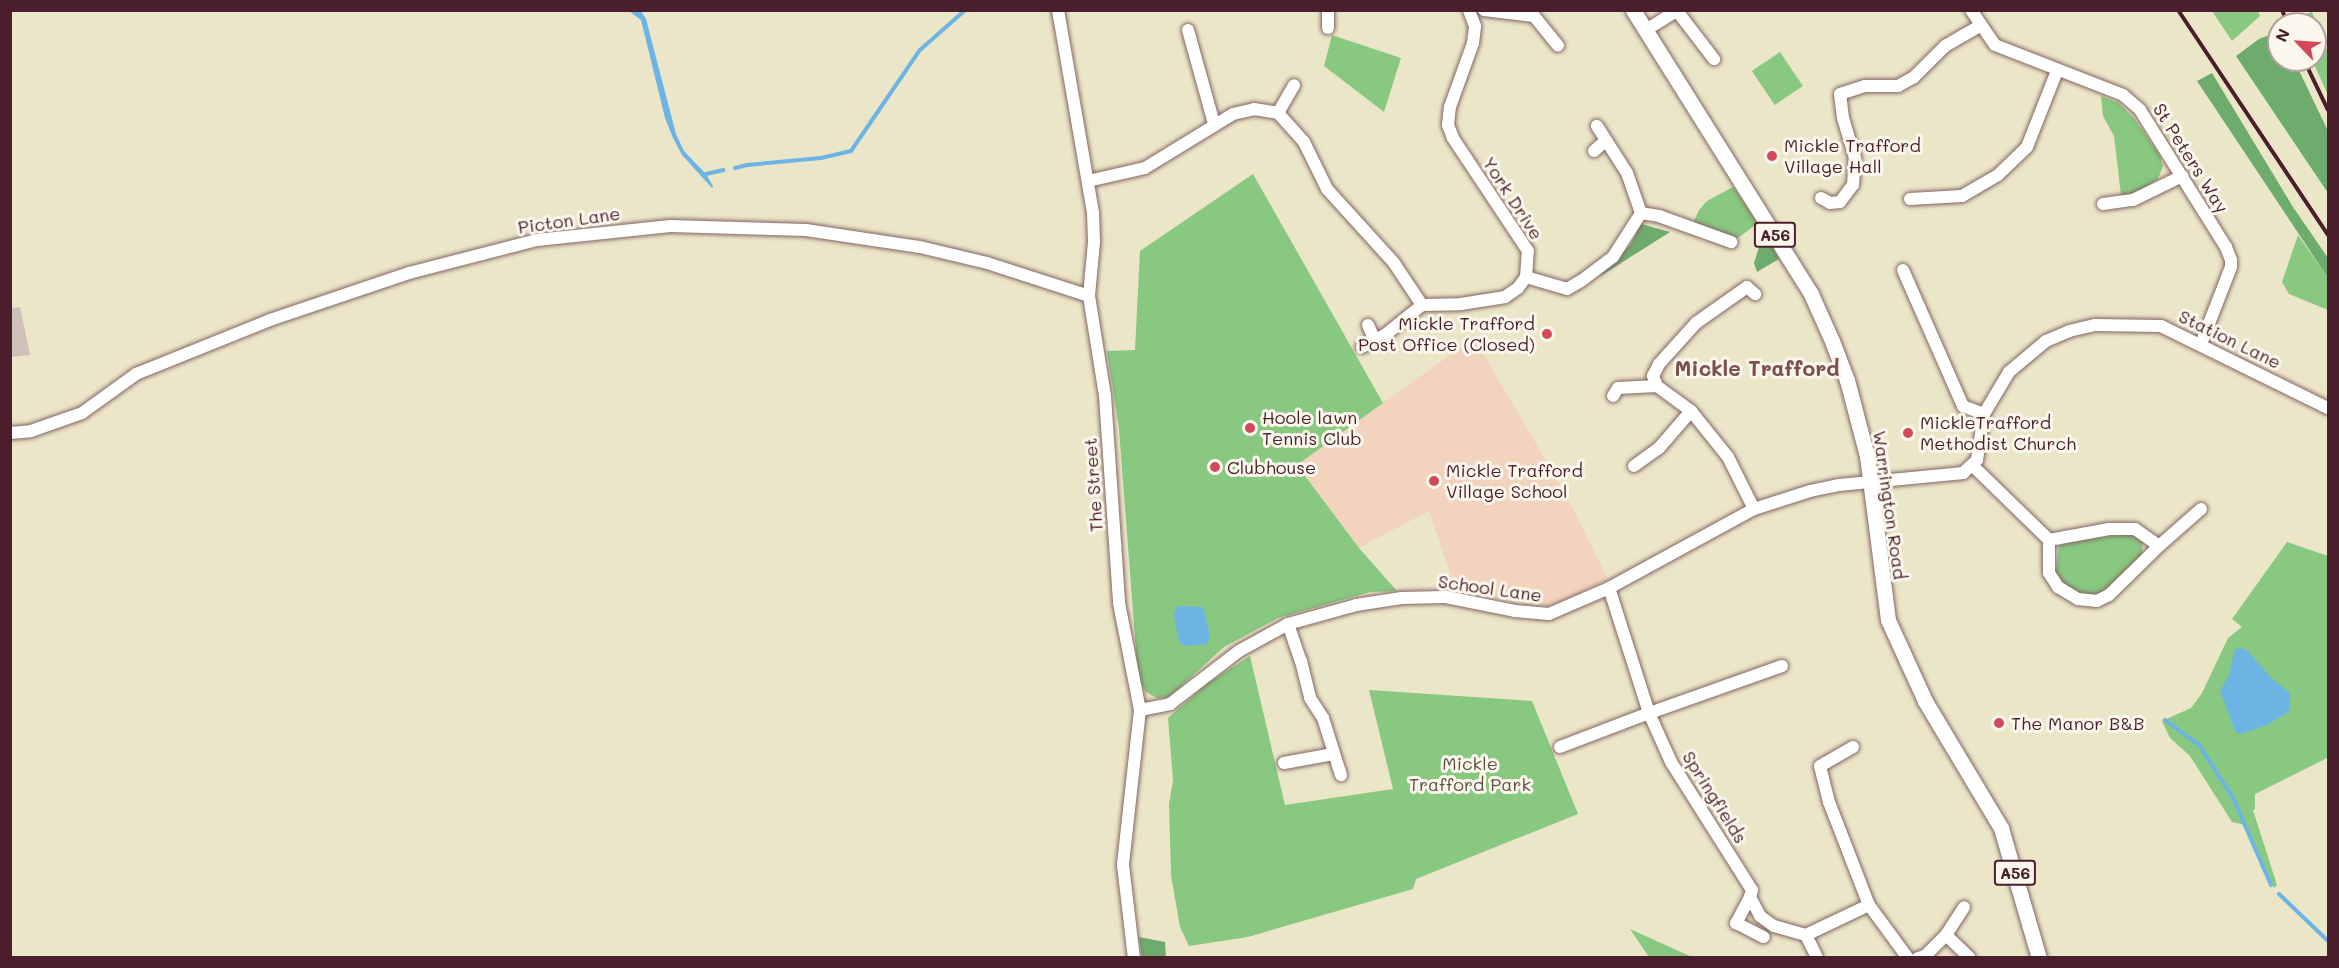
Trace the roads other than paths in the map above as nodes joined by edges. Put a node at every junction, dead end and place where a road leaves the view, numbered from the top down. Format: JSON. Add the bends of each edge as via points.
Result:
{"nodes":[{"id":1,"x":1058,"y":10,"type":"edge"},
{"id":2,"x":1328,"y":10,"type":"edge"},
{"id":3,"x":1469,"y":10,"type":"edge"},
{"id":4,"x":1484,"y":10,"type":"edge"},
{"id":5,"x":1634,"y":10,"type":"edge"},
{"id":6,"x":1971,"y":10,"type":"edge"},
{"id":7,"x":1677,"y":11,"type":"edge"},
{"id":8,"x":1979,"y":26,"type":"junction"},
{"id":9,"x":1328,"y":28,"type":"dead end"},
{"id":10,"x":1188,"y":30,"type":"dead end"},
{"id":11,"x":1646,"y":30,"type":"junction"},
{"id":12,"x":1558,"y":46,"type":"dead end"},
{"id":13,"x":1714,"y":59,"type":"dead end"},
{"id":14,"x":2057,"y":71,"type":"junction"},
{"id":15,"x":1294,"y":85,"type":"dead end"},
{"id":16,"x":1278,"y":113,"type":"junction"},
{"id":17,"x":1214,"y":124,"type":"junction"},
{"id":18,"x":1597,"y":126,"type":"dead end"},
{"id":19,"x":1605,"y":141,"type":"junction"},
{"id":20,"x":1594,"y":151,"type":"dead end"},
{"id":21,"x":2182,"y":176,"type":"junction"},
{"id":22,"x":1089,"y":181,"type":"junction"},
{"id":23,"x":1821,"y":198,"type":"dead end"},
{"id":24,"x":1910,"y":199,"type":"dead end"},
{"id":25,"x":2103,"y":204,"type":"dead end"},
{"id":26,"x":1641,"y":213,"type":"junction"},
{"id":27,"x":1731,"y":242,"type":"dead end"},
{"id":28,"x":1904,"y":270,"type":"dead end"},
{"id":29,"x":1526,"y":277,"type":"junction"},
{"id":30,"x":1755,"y":294,"type":"dead end"},
{"id":31,"x":1089,"y":296,"type":"junction"},
{"id":32,"x":1422,"y":305,"type":"junction"},
{"id":33,"x":1368,"y":325,"type":"dead end"},
{"id":34,"x":1375,"y":340,"type":"junction"},
{"id":35,"x":2201,"y":344,"type":"junction"},
{"id":36,"x":1362,"y":347,"type":"dead end"},
{"id":37,"x":1657,"y":386,"type":"junction"},
{"id":38,"x":1616,"y":387,"type":"dead end"},
{"id":39,"x":2328,"y":408,"type":"edge"},
{"id":40,"x":1691,"y":411,"type":"junction"},
{"id":41,"x":1984,"y":414,"type":"junction"},
{"id":42,"x":10,"y":433,"type":"edge"},
{"id":43,"x":1634,"y":466,"type":"dead end"},
{"id":44,"x":1973,"y":466,"type":"junction"},
{"id":45,"x":1870,"y":480,"type":"junction"},
{"id":46,"x":1754,"y":509,"type":"junction"},
{"id":47,"x":2201,"y":509,"type":"dead end"},
{"id":48,"x":2049,"y":540,"type":"junction"},
{"id":49,"x":2159,"y":546,"type":"junction"},
{"id":50,"x":1609,"y":588,"type":"junction"},
{"id":51,"x":1288,"y":624,"type":"junction"},
{"id":52,"x":1782,"y":666,"type":"dead end"},
{"id":53,"x":1140,"y":710,"type":"junction"},
{"id":54,"x":1648,"y":713,"type":"junction"},
{"id":55,"x":1560,"y":747,"type":"dead end"},
{"id":56,"x":1853,"y":747,"type":"dead end"},
{"id":57,"x":1333,"y":754,"type":"junction"},
{"id":58,"x":1284,"y":763,"type":"dead end"},
{"id":59,"x":1341,"y":775,"type":"dead end"},
{"id":60,"x":1750,"y":897,"type":"junction"},
{"id":61,"x":1869,"y":905,"type":"junction"},
{"id":62,"x":1964,"y":907,"type":"dead end"},
{"id":63,"x":1806,"y":935,"type":"junction"},
{"id":64,"x":1946,"y":935,"type":"junction"},
{"id":65,"x":1764,"y":937,"type":"dead end"},
{"id":66,"x":1134,"y":957,"type":"edge"},
{"id":67,"x":1817,"y":957,"type":"edge"},
{"id":68,"x":1908,"y":957,"type":"edge"},
{"id":69,"x":1918,"y":957,"type":"edge"},
{"id":70,"x":1970,"y":957,"type":"edge"},
{"id":71,"x":2039,"y":957,"type":"edge"}],
"edges":[{"from":1,"to":22,"type":"street","name":"The Street"},
{"from":2,"to":9,"type":"street"},
{"from":3,"to":29,"type":"street","name":"York Drive","via":[[1475,26],[1473,43],[1450,107],[1448,125],[1528,251]]},
{"from":4,"to":12,"type":"street","via":[[1534,16]]},
{"from":5,"to":11,"type":"main road","name":"Warrington Road","number":"A56"},
{"from":6,"to":8,"type":"street","name":"St Peters Way"},
{"from":7,"to":11,"type":"street"},
{"from":7,"to":13,"type":"street"},
{"from":8,"to":14,"type":"street","name":"St Peters Way","via":[[1995,45]]},
{"from":8,"to":23,"type":"street","via":[[1945,46],[1914,77],[1898,86],[1864,86],[1840,94],[1855,158],[1852,185],[1840,202],[1830,203]]},
{"from":10,"to":17,"type":"street"},
{"from":11,"to":45,"type":"main road","name":"Warrington Road","number":"A56","via":[[1811,294],[1847,380]]},
{"from":14,"to":21,"type":"street","name":"St Peters Way","via":[[2123,95],[2140,110]]},
{"from":14,"to":24,"type":"street","via":[[2027,147],[1998,175],[1962,196]]},
{"from":15,"to":16,"type":"street"},
{"from":16,"to":17,"type":"street","via":[[1254,109]]},
{"from":16,"to":32,"type":"street","via":[[1304,142],[1327,189],[1394,263]]},
{"from":17,"to":22,"type":"street","via":[[1145,168]]},
{"from":18,"to":19,"type":"street"},
{"from":19,"to":20,"type":"street"},
{"from":19,"to":26,"type":"street","via":[[1627,173]]},
{"from":21,"to":25,"type":"street","via":[[2133,200]]},
{"from":21,"to":35,"type":"street","name":"St Peters Way","via":[[2231,260]]},
{"from":22,"to":31,"type":"street","name":"The Street","via":[[1094,242]]},
{"from":26,"to":27,"type":"street"},
{"from":26,"to":29,"type":"street","via":[[1613,257],[1574,285],[1566,289]]},
{"from":28,"to":41,"type":"street","via":[[1963,406]]},
{"from":29,"to":32,"type":"street","via":[[1505,297]]},
{"from":30,"to":37,"type":"street","via":[[1746,287],[1696,322],[1659,364],[1653,376]]},
{"from":31,"to":42,"type":"street","name":"Picton Lane","via":[[987,263],[806,230],[670,226],[537,240],[409,273],[270,320],[136,374],[82,413],[31,431]]},
{"from":31,"to":53,"type":"street","name":"The Street","via":[[1105,396],[1119,603]]},
{"from":32,"to":34,"type":"street"},
{"from":33,"to":34,"type":"street"},
{"from":34,"to":36,"type":"street"},
{"from":35,"to":39,"type":"street","name":"Station Lane"},
{"from":35,"to":41,"type":"street","name":"Station Lane","via":[[2161,326],[2105,324],[2069,331],[2046,341],[2010,372]]},
{"from":37,"to":38,"type":"street"},
{"from":37,"to":40,"type":"street"},
{"from":40,"to":43,"type":"street","via":[[1659,448]]},
{"from":40,"to":46,"type":"street","via":[[1728,457]]},
{"from":41,"to":44,"type":"street","name":"Station Lane","via":[[1980,451]]},
{"from":44,"to":45,"type":"street","via":[[1963,472]]},
{"from":44,"to":48,"type":"street"},
{"from":45,"to":46,"type":"street","name":"School Lane","via":[[1810,490]]},
{"from":45,"to":71,"type":"main road","name":"Warrington Road","number":"A56","via":[[1888,620],[1925,701],[2001,828]]},
{"from":46,"to":50,"type":"street","name":"School Lane"},
{"from":47,"to":49,"type":"street"},
{"from":48,"to":49,"type":"street","via":[[2109,529],[2135,529]]},
{"from":48,"to":49,"type":"street","via":[[2049,573],[2058,587],[2078,599],[2097,601],[2109,595]]},
{"from":50,"to":51,"type":"street","name":"School Lane","via":[[1549,614],[1446,597],[1401,598],[1356,605]]},
{"from":50,"to":54,"type":"street","name":"Springfields"},
{"from":51,"to":53,"type":"street","name":"School Lane","via":[[1239,651],[1170,704]]},
{"from":51,"to":57,"type":"street","via":[[1310,698],[1323,718]]},
{"from":52,"to":54,"type":"street"},
{"from":53,"to":66,"type":"street","name":"The Street","via":[[1123,865]]},
{"from":54,"to":55,"type":"street"},
{"from":54,"to":60,"type":"street","name":"Springfields","via":[[1671,762],[1752,890]]},
{"from":56,"to":61,"type":"street","via":[[1820,766],[1829,802]]},
{"from":57,"to":58,"type":"street"},
{"from":57,"to":59,"type":"street"},
{"from":60,"to":63,"type":"street","name":"Springfields","via":[[1760,916],[1774,926]]},
{"from":60,"to":65,"type":"street","via":[[1736,923]]},
{"from":61,"to":63,"type":"street"},
{"from":61,"to":68,"type":"street"},
{"from":62,"to":64,"type":"street"},
{"from":63,"to":67,"type":"street"},
{"from":64,"to":69,"type":"street","via":[[1925,956]]},
{"from":64,"to":70,"type":"street"}]}
